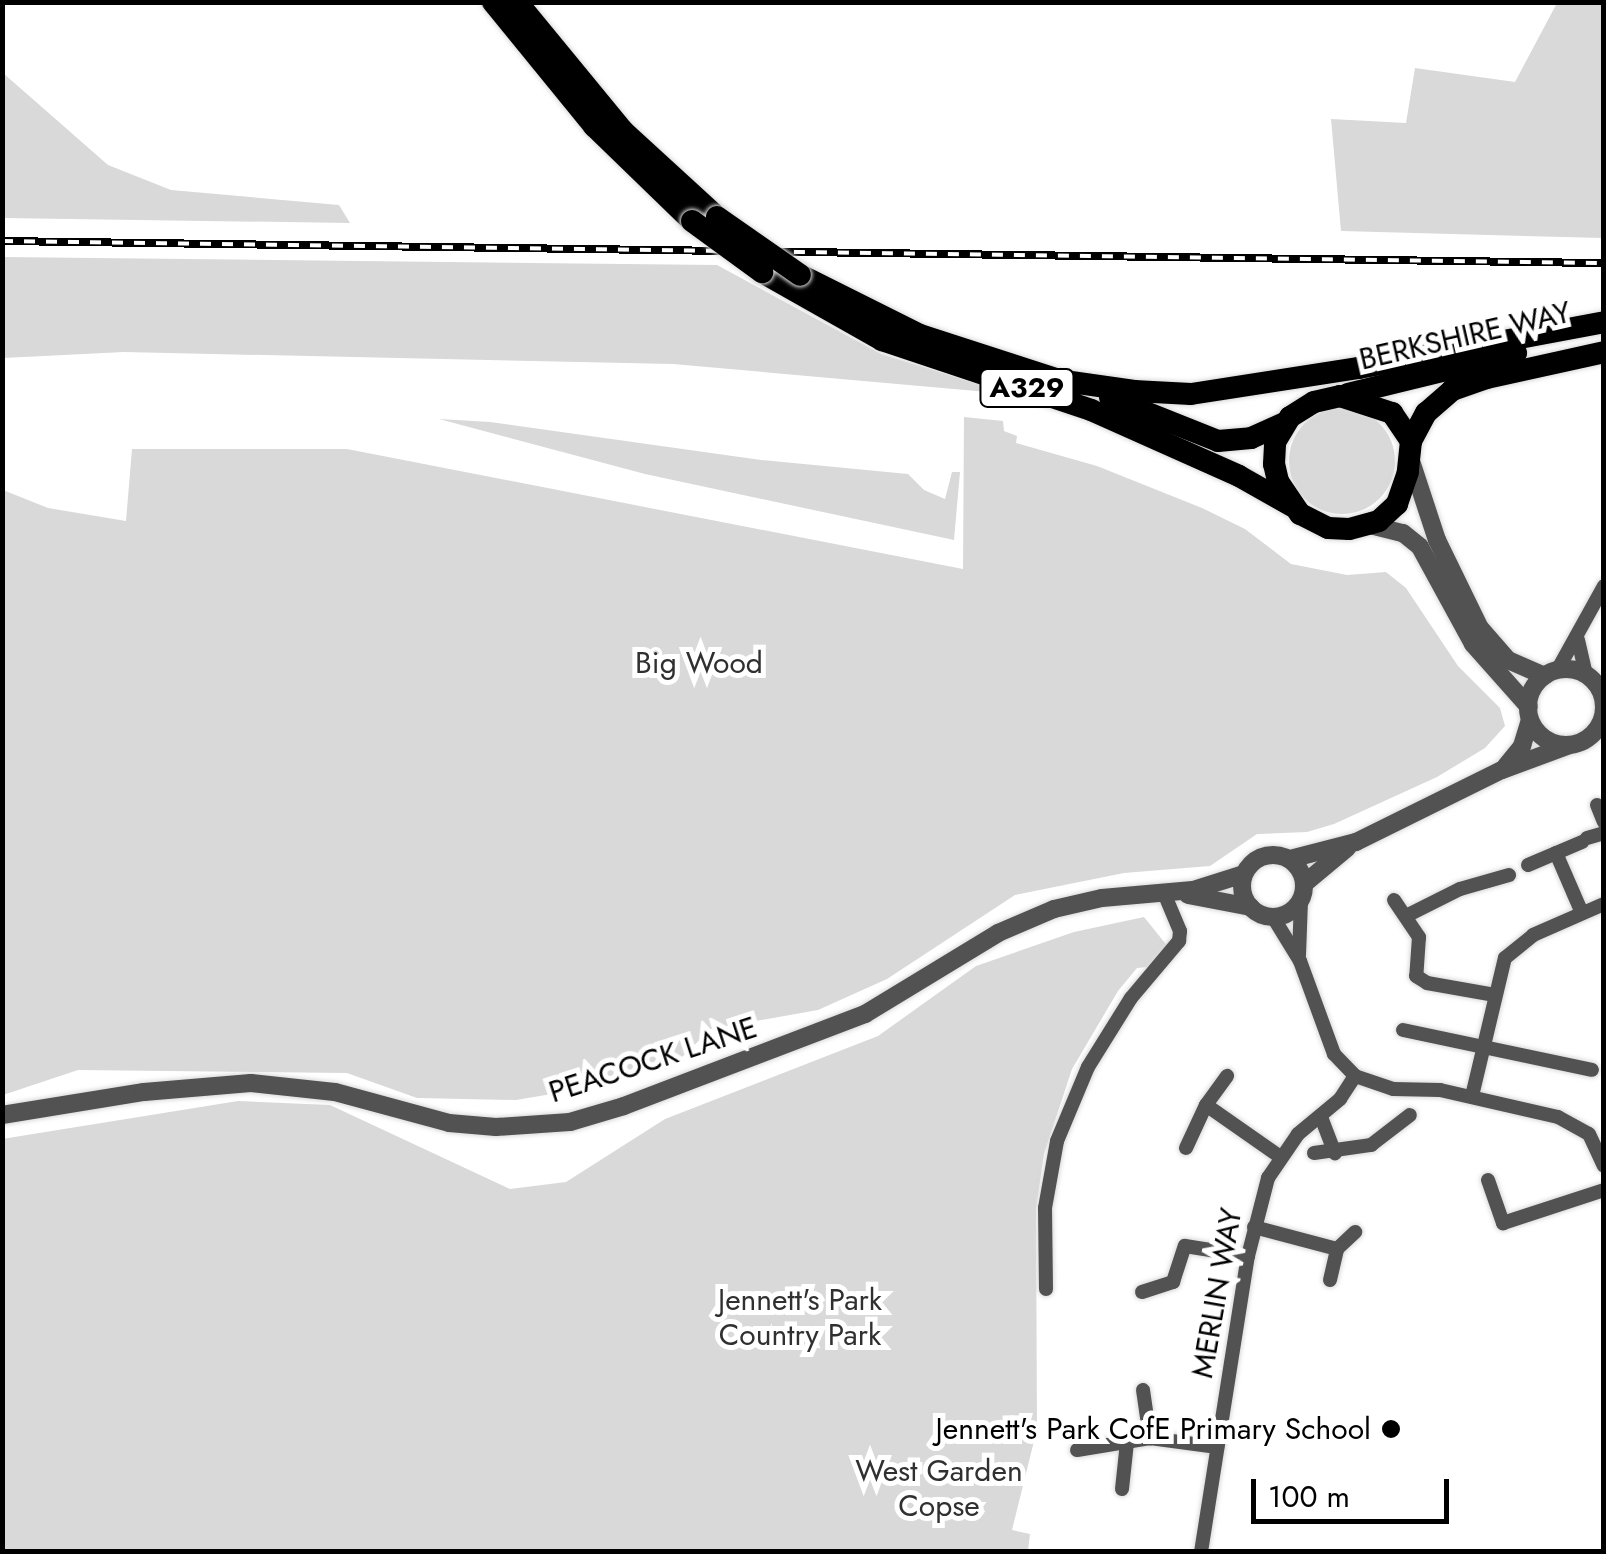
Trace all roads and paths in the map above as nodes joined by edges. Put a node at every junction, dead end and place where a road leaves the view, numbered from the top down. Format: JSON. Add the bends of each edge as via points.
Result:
{"nodes":[{"id":1,"x":494,"y":2,"type":"edge"},
{"id":2,"x":516,"y":2,"type":"edge"},
{"id":3,"x":1604,"y":322,"type":"edge"},
{"id":4,"x":1604,"y":335,"type":"edge"},
{"id":5,"x":1604,"y":352,"type":"edge"},
{"id":6,"x":1064,"y":381,"type":"junction"},
{"id":7,"x":1340,"y":396,"type":"junction"},
{"id":8,"x":1284,"y":423,"type":"junction"},
{"id":9,"x":1411,"y":450,"type":"junction"},
{"id":10,"x":1292,"y":506,"type":"junction"},
{"id":11,"x":1370,"y":525,"type":"junction"},
{"id":12,"x":1603,"y":589,"type":"edge"},
{"id":13,"x":1578,"y":640,"type":"junction"},
{"id":14,"x":1551,"y":673,"type":"junction"},
{"id":15,"x":1593,"y":677,"type":"edge"},
{"id":16,"x":1604,"y":708,"type":"edge"},
{"id":17,"x":1530,"y":713,"type":"junction"},
{"id":18,"x":1570,"y":745,"type":"junction"},
{"id":19,"x":1502,"y":770,"type":"junction"},
{"id":20,"x":1597,"y":805,"type":"dead end"},
{"id":21,"x":1604,"y":822,"type":"edge"},
{"id":22,"x":1604,"y":833,"type":"edge"},
{"id":23,"x":1356,"y":842,"type":"junction"},
{"id":24,"x":1556,"y":853,"type":"junction"},
{"id":25,"x":1290,"y":859,"type":"junction"},
{"id":26,"x":1528,"y":865,"type":"dead end"},
{"id":27,"x":1244,"y":874,"type":"junction"},
{"id":28,"x":1509,"y":875,"type":"dead end"},
{"id":29,"x":1303,"y":892,"type":"junction"},
{"id":30,"x":1168,"y":893,"type":"junction"},
{"id":31,"x":1394,"y":900,"type":"dead end"},
{"id":32,"x":1604,"y":904,"type":"edge"},
{"id":33,"x":1251,"y":908,"type":"junction"},
{"id":34,"x":1582,"y":914,"type":"junction"},
{"id":35,"x":1408,"y":915,"type":"junction"},
{"id":36,"x":1273,"y":917,"type":"junction"},
{"id":37,"x":1300,"y":960,"type":"junction"},
{"id":38,"x":1495,"y":995,"type":"junction"},
{"id":39,"x":1403,"y":1030,"type":"dead end"},
{"id":40,"x":1483,"y":1047,"type":"junction"},
{"id":41,"x":1592,"y":1070,"type":"dead end"},
{"id":42,"x":1226,"y":1076,"type":"dead end"},
{"id":43,"x":1354,"y":1076,"type":"junction"},
{"id":44,"x":1472,"y":1096,"type":"junction"},
{"id":45,"x":1206,"y":1105,"type":"junction"},
{"id":46,"x":2,"y":1115,"type":"edge"},
{"id":47,"x":1410,"y":1115,"type":"dead end"},
{"id":48,"x":1320,"y":1117,"type":"junction"},
{"id":49,"x":1604,"y":1122,"type":"edge"},
{"id":50,"x":1590,"y":1134,"type":"junction"},
{"id":51,"x":1186,"y":1148,"type":"dead end"},
{"id":52,"x":1314,"y":1153,"type":"dead end"},
{"id":53,"x":1336,"y":1153,"type":"junction"},
{"id":54,"x":1279,"y":1156,"type":"junction"},
{"id":55,"x":1604,"y":1166,"type":"edge"},
{"id":56,"x":1488,"y":1180,"type":"dead end"},
{"id":57,"x":1604,"y":1190,"type":"edge"},
{"id":58,"x":1254,"y":1228,"type":"junction"},
{"id":59,"x":1355,"y":1232,"type":"dead end"},
{"id":60,"x":1337,"y":1249,"type":"junction"},
{"id":61,"x":1248,"y":1256,"type":"junction"},
{"id":62,"x":1330,"y":1280,"type":"dead end"},
{"id":63,"x":1046,"y":1288,"type":"dead end"},
{"id":64,"x":1142,"y":1292,"type":"dead end"},
{"id":65,"x":1143,"y":1390,"type":"dead end"},
{"id":66,"x":1150,"y":1438,"type":"junction"},
{"id":67,"x":1127,"y":1442,"type":"junction"},
{"id":68,"x":1217,"y":1447,"type":"junction"},
{"id":69,"x":1077,"y":1450,"type":"dead end"},
{"id":70,"x":1122,"y":1489,"type":"dead end"},
{"id":71,"x":1201,"y":1552,"type":"edge"}],
"edges":[{"from":1,"to":10,"type":"highway","number":"A329","bridge":true,"via":[[594,126],[692,220],[762,272],[882,340],[1091,410]]},
{"from":2,"to":6,"type":"highway","number":"A329","bridge":true,"via":[[623,131],[718,216],[800,275],[920,335]]},
{"from":3,"to":6,"type":"highway","number":"A329","via":[[1191,394]]},
{"from":4,"to":7,"type":"highway","name":"BERKSHIRE WAY","number":"A329"},
{"from":5,"to":9,"type":"highway","name":"BERKSHIRE WAY","via":[[1452,390],[1426,412]]},
{"from":6,"to":8,"type":"highway","number":"A329","via":[[1218,440],[1250,438]]},
{"from":7,"to":8,"type":"highway","number":"A329","via":[[1306,406]]},
{"from":7,"to":9,"type":"highway","via":[[1392,413]]},
{"from":8,"to":10,"type":"highway","via":[[1274,464]]},
{"from":9,"to":11,"type":"highway","via":[[1397,504]]},
{"from":9,"to":14,"type":"street","via":[[1437,540],[1480,628],[1508,660]]},
{"from":10,"to":11,"type":"highway","number":"A329","via":[[1328,528]]},
{"from":11,"to":17,"type":"street","via":[[1403,533],[1420,548],[1473,644]]},
{"from":12,"to":13,"type":"street"},
{"from":13,"to":14,"type":"street"},
{"from":13,"to":15,"type":"street"},
{"from":14,"to":15,"type":"street"},
{"from":14,"to":17,"type":"street"},
{"from":15,"to":16,"type":"street"},
{"from":16,"to":18,"type":"street","via":[[1594,732]]},
{"from":17,"to":18,"type":"street","via":[[1550,741]]},
{"from":17,"to":19,"type":"street","via":[[1522,746]]},
{"from":18,"to":19,"type":"street"},
{"from":19,"to":23,"type":"street"},
{"from":20,"to":21,"type":"street"},
{"from":22,"to":24,"type":"street"},
{"from":23,"to":25,"type":"street"},
{"from":23,"to":29,"type":"street"},
{"from":24,"to":26,"type":"street"},
{"from":24,"to":34,"type":"street"},
{"from":25,"to":27,"type":"street","via":[[1264,856]]},
{"from":25,"to":29,"type":"street"},
{"from":27,"to":30,"type":"street","name":"PEACOCK LANE"},
{"from":27,"to":33,"type":"street"},
{"from":28,"to":35,"type":"street","via":[[1460,889]]},
{"from":29,"to":36,"type":"street","via":[[1289,913]]},
{"from":29,"to":37,"type":"street"},
{"from":30,"to":33,"type":"street","name":"PEACOCK LANE"},
{"from":30,"to":46,"type":"street","name":"PEACOCK LANE","via":[[1054,909],[998,933],[865,1014],[570,1122],[450,1123],[335,1092],[251,1084],[144,1092]]},
{"from":30,"to":63,"type":"street","via":[[1178,941],[1131,998],[1088,1068],[1057,1141],[1045,1208]]},
{"from":31,"to":35,"type":"street"},
{"from":32,"to":34,"type":"street"},
{"from":33,"to":36,"type":"street"},
{"from":34,"to":38,"type":"street","via":[[1516,947],[1505,958]]},
{"from":35,"to":38,"type":"street","via":[[1418,937],[1416,976]]},
{"from":36,"to":37,"type":"street"},
{"from":37,"to":43,"type":"street","via":[[1325,1036]]},
{"from":38,"to":40,"type":"street"},
{"from":39,"to":40,"type":"street"},
{"from":40,"to":41,"type":"street"},
{"from":40,"to":44,"type":"street"},
{"from":42,"to":45,"type":"street"},
{"from":43,"to":44,"type":"street","via":[[1393,1090]]},
{"from":43,"to":48,"type":"street","name":"MERLIN WAY"},
{"from":44,"to":50,"type":"street","via":[[1558,1117]]},
{"from":45,"to":51,"type":"street"},
{"from":45,"to":54,"type":"street"},
{"from":47,"to":53,"type":"street","via":[[1371,1145]]},
{"from":48,"to":53,"type":"street"},
{"from":48,"to":54,"type":"street","name":"MERLIN WAY"},
{"from":49,"to":50,"type":"street"},
{"from":50,"to":55,"type":"street"},
{"from":52,"to":53,"type":"street"},
{"from":54,"to":58,"type":"street","name":"MERLIN WAY"},
{"from":56,"to":57,"type":"street","via":[[1503,1223]]},
{"from":58,"to":60,"type":"street"},
{"from":58,"to":61,"type":"street","name":"MERLIN WAY"},
{"from":59,"to":60,"type":"street"},
{"from":60,"to":62,"type":"street"},
{"from":61,"to":64,"type":"street","via":[[1185,1246],[1173,1282]]},
{"from":61,"to":68,"type":"street","name":"MERLIN WAY"},
{"from":65,"to":66,"type":"street"},
{"from":66,"to":67,"type":"street"},
{"from":66,"to":68,"type":"street"},
{"from":67,"to":69,"type":"street"},
{"from":67,"to":70,"type":"street"},
{"from":68,"to":71,"type":"street","name":"MERLIN WAY"}]}
